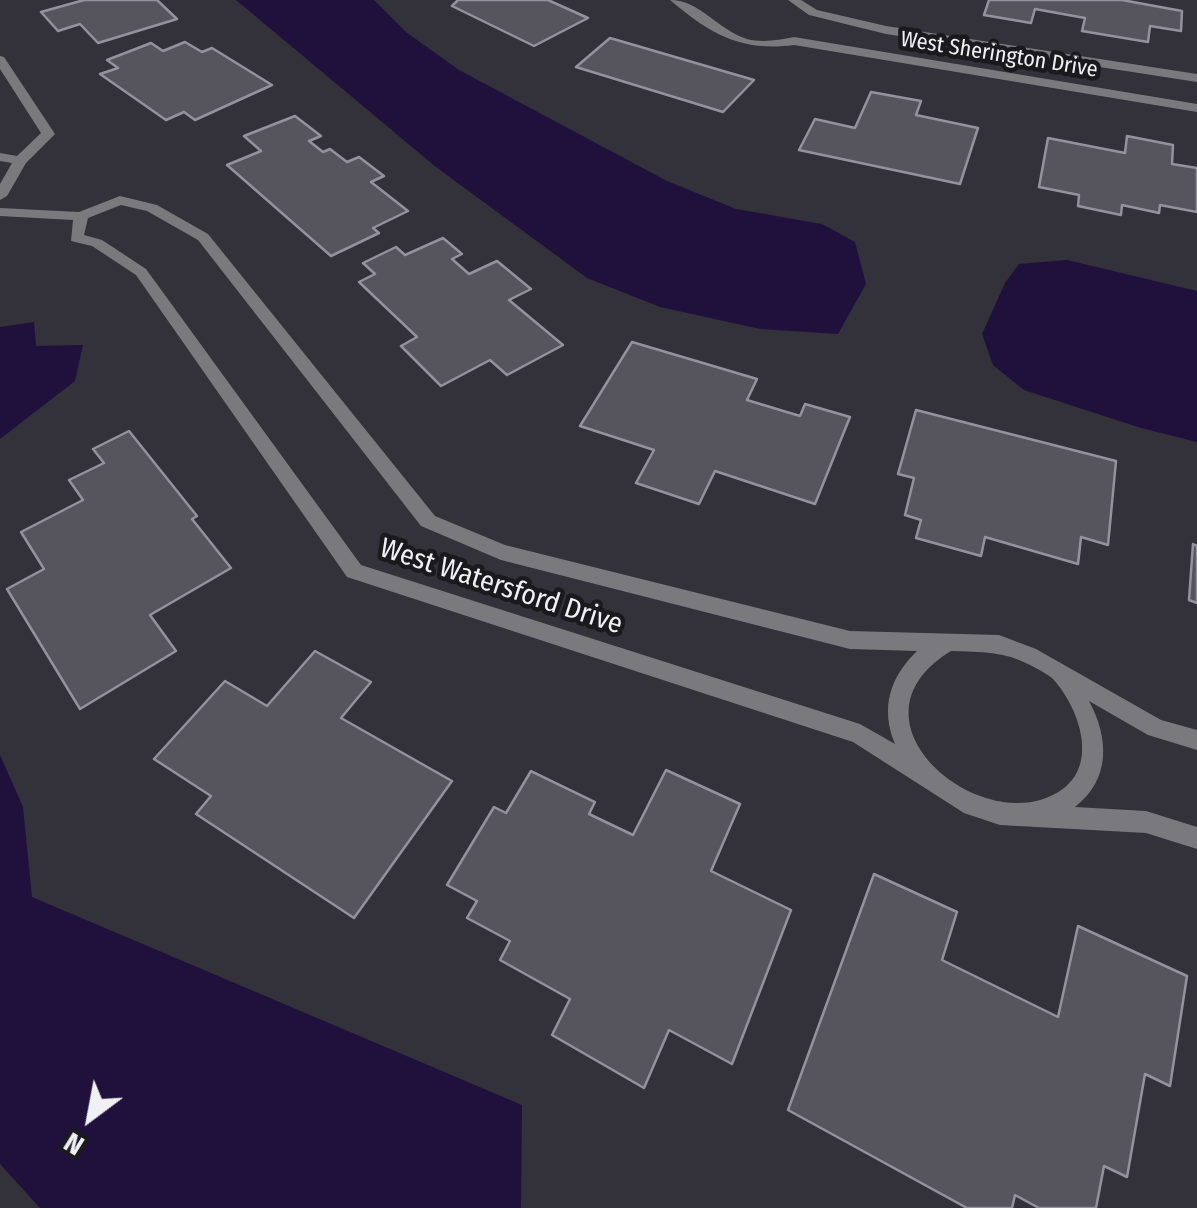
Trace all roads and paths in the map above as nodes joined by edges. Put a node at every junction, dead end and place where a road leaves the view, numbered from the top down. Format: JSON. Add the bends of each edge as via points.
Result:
{"nodes":[{"id":1,"x":676,"y":0,"type":"edge"},
{"id":2,"x":794,"y":0,"type":"edge"},
{"id":3,"x":813,"y":14,"type":"junction"},
{"id":4,"x":794,"y":41,"type":"junction"},
{"id":5,"x":0,"y":60,"type":"edge"},
{"id":6,"x":1197,"y":78,"type":"edge"},
{"id":7,"x":1197,"y":108,"type":"edge"},
{"id":8,"x":0,"y":158,"type":"edge"},
{"id":9,"x":20,"y":161,"type":"junction"},
{"id":10,"x":0,"y":196,"type":"edge"},
{"id":11,"x":0,"y":212,"type":"edge"},
{"id":12,"x":81,"y":216,"type":"junction"},
{"id":13,"x":946,"y":644,"type":"junction"},
{"id":14,"x":1056,"y":672,"type":"junction"},
{"id":15,"x":1197,"y":740,"type":"edge"},
{"id":16,"x":945,"y":790,"type":"junction"},
{"id":17,"x":1028,"y":814,"type":"junction"},
{"id":18,"x":1197,"y":838,"type":"edge"}],
"edges":[{"from":1,"to":4,"type":"street","name":"West Sherington Drive","via":[[708,13],[718,33],[732,39]]},
{"from":2,"to":3,"type":"street","name":"West Sherington Drive"},
{"from":3,"to":4,"type":"street","via":[[814,29]]},
{"from":3,"to":6,"type":"street","name":"West Sherington Drive"},
{"from":4,"to":7,"type":"street","name":"West Sherington Drive"},
{"from":5,"to":9,"type":"street","via":[[48,134]]},
{"from":8,"to":9,"type":"street"},
{"from":9,"to":10,"type":"street"},
{"from":11,"to":12,"type":"street","name":"West Watersford Drive"},
{"from":12,"to":13,"type":"street","name":"West Watersford Drive","via":[[120,200],[152,208],[203,237],[428,521],[502,552],[850,640]]},
{"from":12,"to":16,"type":"street","name":"West Watersford Drive","via":[[76,238],[98,243],[141,272],[354,570],[860,734]]},
{"from":13,"to":14,"type":"street","name":"West Watersford Drive","via":[[999,644]]},
{"from":13,"to":16,"type":"street","name":"West Watersford Drive","via":[[907,671],[897,718],[921,769]]},
{"from":14,"to":15,"type":"street","name":"West Watersford Drive","via":[[1156,728]]},
{"from":14,"to":17,"type":"street","name":"West Watersford Drive","via":[[1090,720],[1096,747],[1078,793]]},
{"from":16,"to":17,"type":"street","name":"West Watersford Drive","via":[[1000,814]]},
{"from":17,"to":18,"type":"street","name":"West Watersford Drive","via":[[1146,822]]}]}
